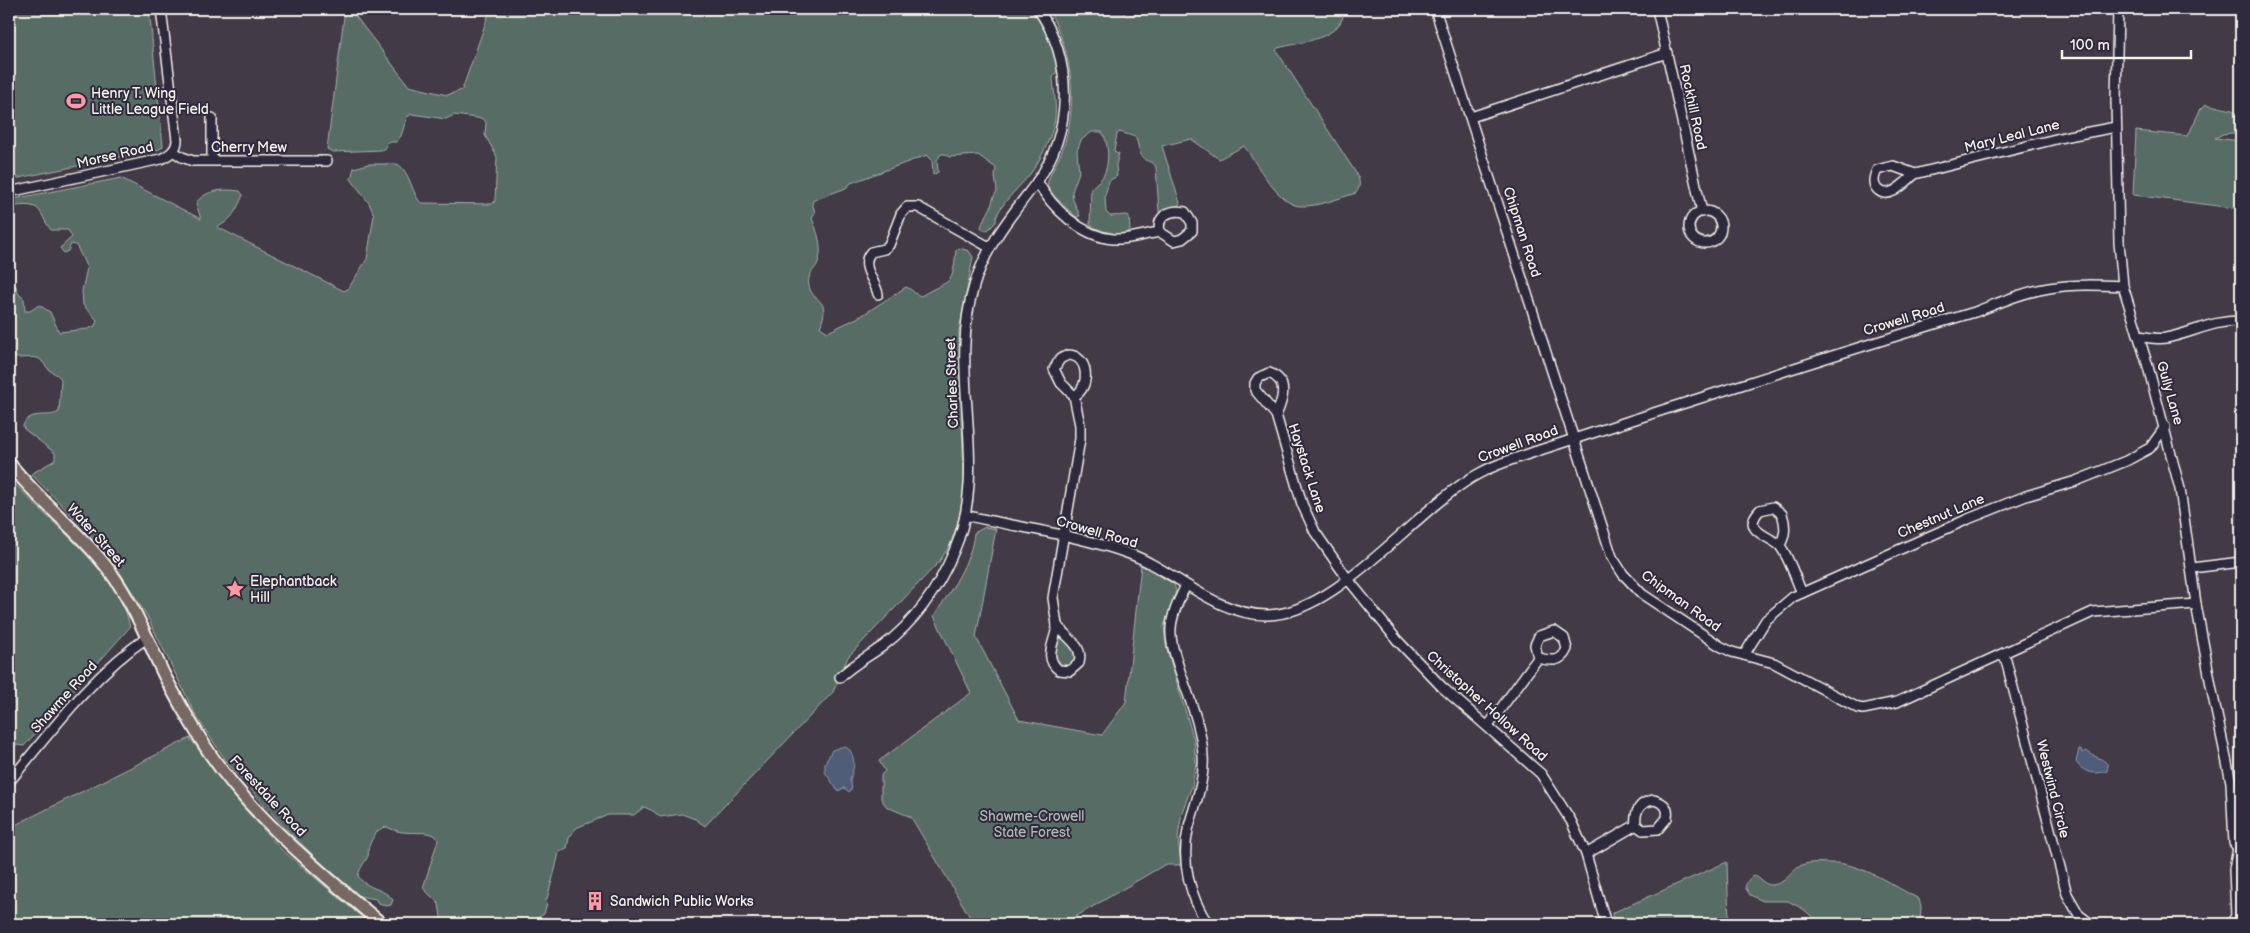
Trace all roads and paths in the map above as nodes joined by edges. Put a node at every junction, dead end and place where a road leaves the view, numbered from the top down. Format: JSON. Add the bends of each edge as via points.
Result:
{"nodes":[{"id":1,"x":161,"y":9,"type":"edge"},
{"id":2,"x":1038,"y":9,"type":"edge"},
{"id":3,"x":1435,"y":9,"type":"edge"},
{"id":4,"x":1657,"y":9,"type":"edge"},
{"id":5,"x":2118,"y":9,"type":"edge"},
{"id":6,"x":1667,"y":53,"type":"junction"},
{"id":7,"x":1471,"y":117,"type":"junction"},
{"id":8,"x":212,"y":118,"type":"dead end"},
{"id":9,"x":2116,"y":127,"type":"junction"},
{"id":10,"x":173,"y":151,"type":"junction"},
{"id":11,"x":212,"y":160,"type":"junction"},
{"id":12,"x":327,"y":161,"type":"dead end"},
{"id":13,"x":1916,"y":174,"type":"dead end"},
{"id":14,"x":1037,"y":182,"type":"junction"},
{"id":15,"x":9,"y":192,"type":"edge"},
{"id":16,"x":1702,"y":212,"type":"dead end"},
{"id":17,"x":1160,"y":232,"type":"dead end"},
{"id":18,"x":989,"y":247,"type":"junction"},
{"id":19,"x":2123,"y":286,"type":"junction"},
{"id":20,"x":878,"y":294,"type":"dead end"},
{"id":21,"x":2241,"y":321,"type":"edge"},
{"id":22,"x":2139,"y":336,"type":"junction"},
{"id":23,"x":1074,"y":396,"type":"junction"},
{"id":24,"x":1276,"y":415,"type":"dead end"},
{"id":25,"x":2165,"y":427,"type":"junction"},
{"id":26,"x":1574,"y":438,"type":"junction"},
{"id":27,"x":9,"y":463,"type":"edge"},
{"id":28,"x":965,"y":515,"type":"junction"},
{"id":29,"x":1065,"y":534,"type":"junction"},
{"id":30,"x":1780,"y":545,"type":"dead end"},
{"id":31,"x":2241,"y":562,"type":"edge"},
{"id":32,"x":2192,"y":568,"type":"junction"},
{"id":33,"x":1347,"y":578,"type":"junction"},
{"id":34,"x":1186,"y":585,"type":"junction"},
{"id":35,"x":1802,"y":593,"type":"junction"},
{"id":36,"x":2196,"y":604,"type":"junction"},
{"id":37,"x":1057,"y":625,"type":"junction"},
{"id":38,"x":148,"y":637,"type":"junction"},
{"id":39,"x":2004,"y":653,"type":"junction"},
{"id":40,"x":1744,"y":655,"type":"junction"},
{"id":41,"x":1538,"y":658,"type":"dead end"},
{"id":42,"x":840,"y":678,"type":"dead end"},
{"id":43,"x":1488,"y":726,"type":"junction"},
{"id":44,"x":9,"y":782,"type":"edge"},
{"id":45,"x":2231,"y":782,"type":"junction"},
{"id":46,"x":2241,"y":790,"type":"edge"},
{"id":47,"x":1636,"y":825,"type":"dead end"},
{"id":48,"x":2239,"y":847,"type":"edge"},
{"id":49,"x":1586,"y":854,"type":"junction"},
{"id":50,"x":382,"y":924,"type":"edge"},
{"id":51,"x":1207,"y":924,"type":"edge"},
{"id":52,"x":1606,"y":924,"type":"edge"},
{"id":53,"x":2090,"y":924,"type":"edge"},
{"id":54,"x":2232,"y":924,"type":"edge"}],
"edges":[{"from":1,"to":10,"type":"street","name":"Morse Road","via":[[178,140]]},
{"from":2,"to":14,"type":"street","name":"Charles Street","via":[[1056,43],[1065,85],[1063,123]]},
{"from":3,"to":7,"type":"street","name":"Chipman Road"},
{"from":4,"to":6,"type":"street","name":"Rockhill Road"},
{"from":5,"to":9,"type":"street","name":"Gully Lane"},
{"from":6,"to":7,"type":"street"},
{"from":6,"to":16,"type":"street","name":"Rockhill Road"},
{"from":7,"to":26,"type":"street","name":"Chipman Road"},
{"from":8,"to":11,"type":"street"},
{"from":9,"to":13,"type":"street","name":"Mary Leal Lane"},
{"from":9,"to":19,"type":"street","name":"Gully Lane"},
{"from":10,"to":11,"type":"street","name":"Cherry Mew","via":[[185,159]]},
{"from":10,"to":15,"type":"street","name":"Morse Road","via":[[161,159]]},
{"from":11,"to":12,"type":"street","name":"Cherry Mew"},
{"from":14,"to":17,"type":"street","via":[[1058,210],[1094,234],[1114,239]]},
{"from":14,"to":18,"type":"street","name":"Charles Street"},
{"from":18,"to":20,"type":"street","via":[[918,207],[907,207],[889,245],[872,252],[867,260]]},
{"from":18,"to":28,"type":"street","name":"Charles Street","via":[[970,300],[964,336],[970,464]]},
{"from":19,"to":22,"type":"street","name":"Gully Lane"},
{"from":19,"to":26,"type":"street","name":"Crowell Road","via":[[2084,284],[2036,291]]},
{"from":21,"to":22,"type":"street","via":[[2213,324],[2164,339]]},
{"from":22,"to":25,"type":"street","name":"Gully Lane"},
{"from":23,"to":23,"type":"street","via":[[1061,383],[1054,369],[1060,359],[1068,355],[1079,358],[1086,372],[1081,390]]},
{"from":23,"to":29,"type":"street","via":[[1080,439]]},
{"from":24,"to":33,"type":"street","name":"Haystack Lane","via":[[1307,518]]},
{"from":25,"to":32,"type":"street","name":"Gully Lane","via":[[2180,489]]},
{"from":25,"to":35,"type":"street","name":"Chestnut Lane","via":[[2150,448],[2126,461],[1968,519]]},
{"from":26,"to":33,"type":"street","name":"Crowell Road","via":[[1477,474]]},
{"from":26,"to":40,"type":"street","name":"Chipman Road","via":[[1605,539],[1622,574],[1642,594],[1705,638]]},
{"from":27,"to":38,"type":"main road","name":"Water Street","via":[[101,559]]},
{"from":28,"to":29,"type":"street","name":"Crowell Road"},
{"from":28,"to":42,"type":"street","name":"Charles Street","via":[[945,571],[915,617],[885,645]]},
{"from":29,"to":34,"type":"street","name":"Crowell Road","via":[[1128,553]]},
{"from":29,"to":37,"type":"street","via":[[1053,598]]},
{"from":30,"to":35,"type":"street"},
{"from":31,"to":32,"type":"street"},
{"from":32,"to":36,"type":"street","name":"Gully Lane"},
{"from":33,"to":34,"type":"street","name":"Crowell Road","via":[[1315,601],[1298,609],[1270,615],[1231,608]]},
{"from":33,"to":43,"type":"street","name":"Christopher Hollow Road","via":[[1397,640],[1442,687]]},
{"from":34,"to":51,"type":"street","via":[[1172,620],[1172,647],[1195,718],[1203,757],[1201,785],[1188,832],[1186,862],[1189,885]]},
{"from":35,"to":40,"type":"street","name":"Chestnut Lane","via":[[1766,620]]},
{"from":36,"to":39,"type":"street","name":"Chipman Road","via":[[2093,612]]},
{"from":36,"to":45,"type":"street","name":"Gully Lane"},
{"from":37,"to":37,"type":"street","via":[[1050,650],[1051,660],[1060,670],[1070,671],[1079,663],[1080,654]]},
{"from":38,"to":44,"type":"street","name":"Shawme Road","via":[[109,667]]},
{"from":38,"to":50,"type":"main road","name":"Forestdale Road","via":[[200,739],[223,772],[288,841]]},
{"from":39,"to":40,"type":"street","name":"Chipman Road","via":[[1897,702],[1863,709],[1774,663]]},
{"from":39,"to":53,"type":"street","name":"Westwind Circle","via":[[2067,894],[2079,915]]},
{"from":41,"to":43,"type":"street"},
{"from":43,"to":49,"type":"street","name":"Christopher Hollow Road","via":[[1541,774],[1571,821]]},
{"from":45,"to":46,"type":"street"},
{"from":45,"to":48,"type":"street","name":"Gully Lane","via":[[2234,843]]},
{"from":47,"to":49,"type":"street"},
{"from":48,"to":54,"type":"street","via":[[2234,869],[2236,916]]},
{"from":49,"to":52,"type":"street","name":"Christopher Hollow Road"}]}
